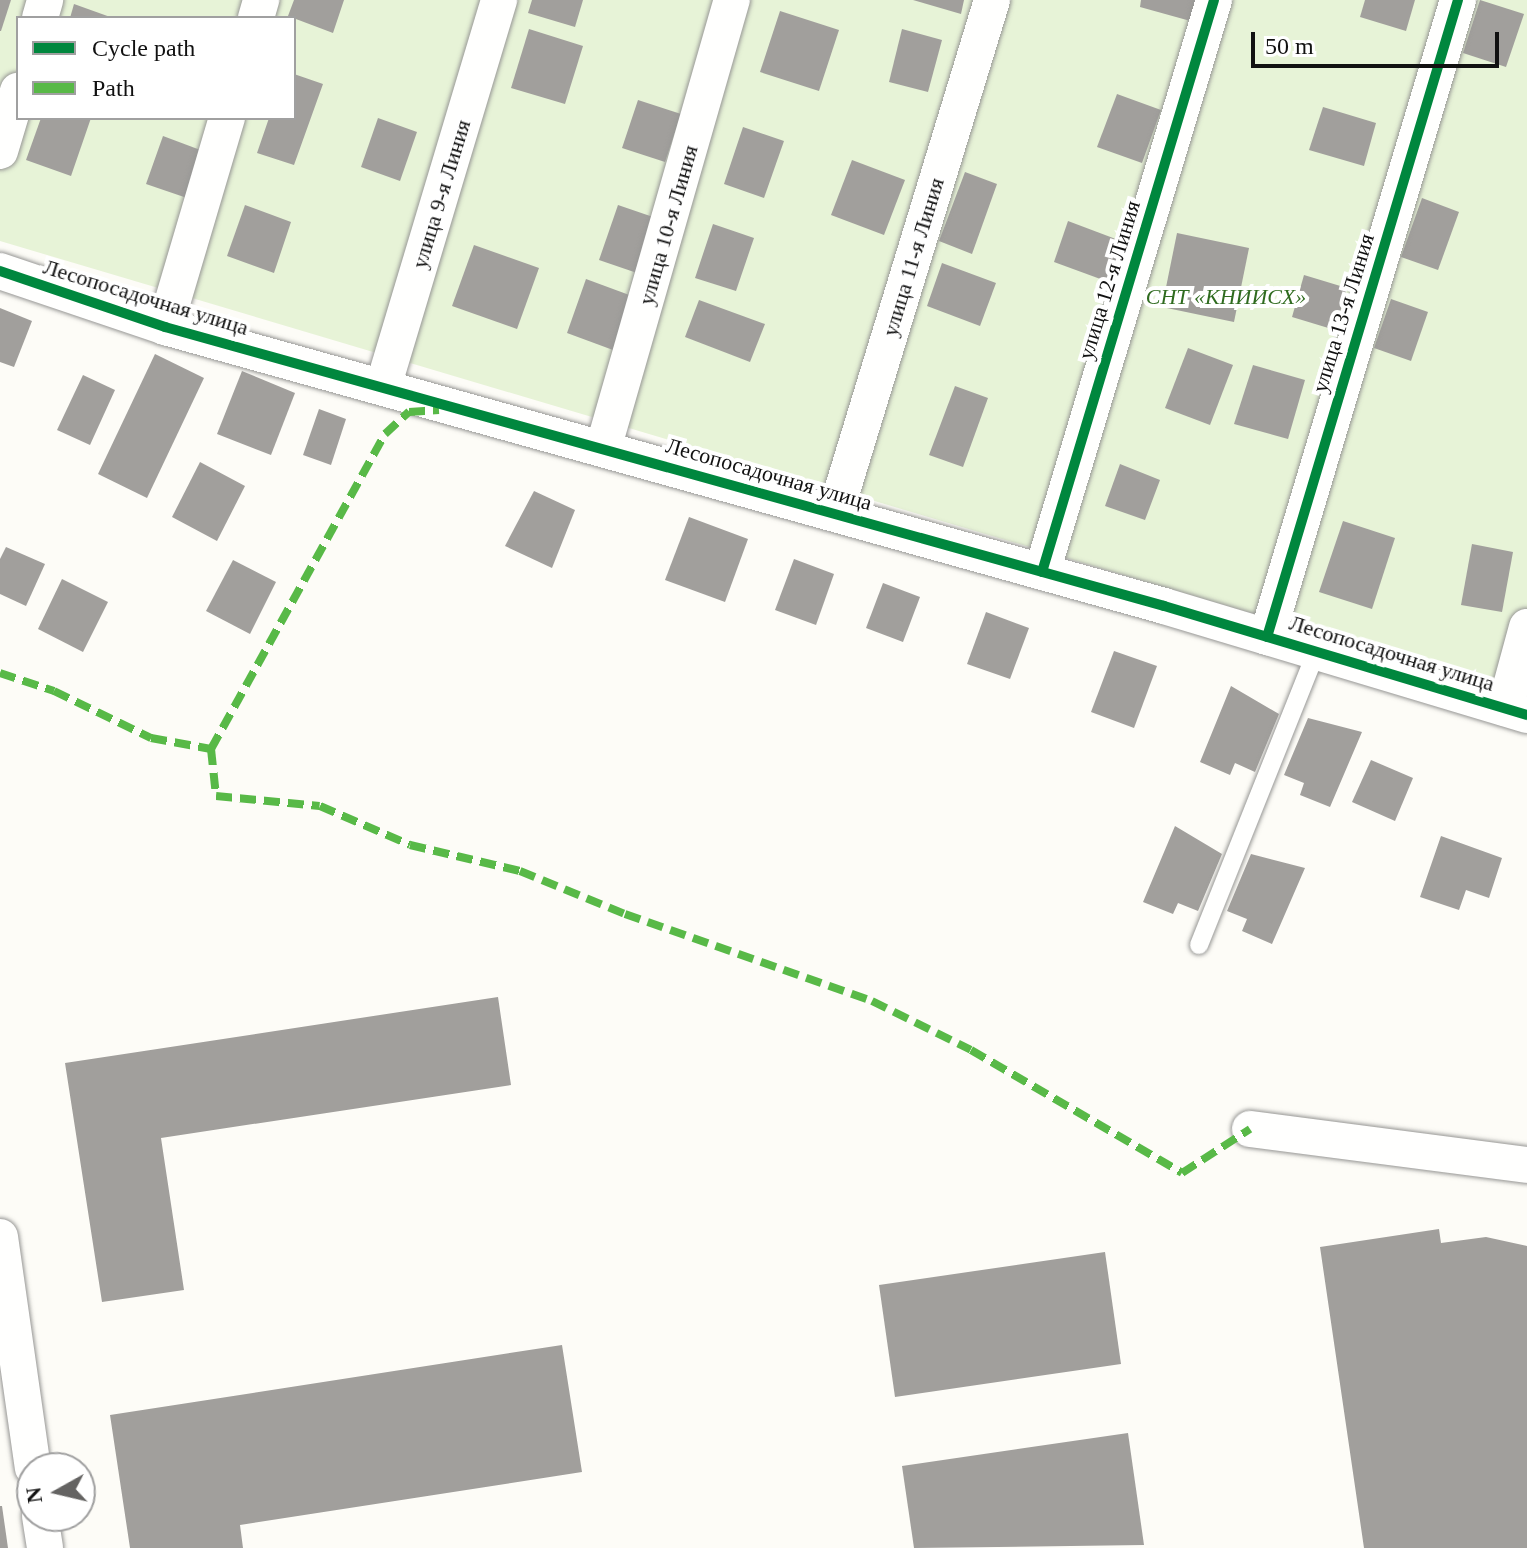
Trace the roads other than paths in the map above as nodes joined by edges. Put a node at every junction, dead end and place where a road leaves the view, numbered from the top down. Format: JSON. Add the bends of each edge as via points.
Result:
{"nodes":[{"id":1,"x":499,"y":0,"type":"edge"},
{"id":2,"x":732,"y":0,"type":"edge"},
{"id":3,"x":992,"y":0,"type":"edge"},
{"id":4,"x":1214,"y":0,"type":"edge"},
{"id":5,"x":1458,"y":0,"type":"edge"},
{"id":6,"x":16,"y":98,"type":"edge"},
{"id":7,"x":226,"y":120,"type":"edge"},
{"id":8,"x":0,"y":151,"type":"edge"},
{"id":9,"x":0,"y":271,"type":"edge"},
{"id":10,"x":165,"y":327,"type":"junction"},
{"id":11,"x":383,"y":387,"type":"junction"},
{"id":12,"x":603,"y":449,"type":"junction"},
{"id":13,"x":835,"y":514,"type":"junction"},
{"id":14,"x":1042,"y":572,"type":"junction"},
{"id":15,"x":1527,"y":627,"type":"edge"},
{"id":16,"x":1267,"y":637,"type":"junction"},
{"id":17,"x":1316,"y":652,"type":"junction"},
{"id":18,"x":1516,"y":711,"type":"edge"},
{"id":19,"x":1199,"y":945,"type":"dead end"},
{"id":20,"x":1250,"y":1129,"type":"dead end"},
{"id":21,"x":1527,"y":1165,"type":"edge"},
{"id":22,"x":0,"y":1237,"type":"edge"},
{"id":23,"x":31,"y":1452,"type":"edge"}],
"edges":[{"from":1,"to":11,"type":"street","name":"улица 9-я Линия"},
{"from":2,"to":12,"type":"street","name":"улица 10-я Линия"},
{"from":3,"to":13,"type":"street","name":"улица 11-я Линия"},
{"from":4,"to":14,"type":"street","name":"улица 12-я Линия"},
{"from":5,"to":16,"type":"street","name":"улица 13-я Линия"},
{"from":6,"to":8,"type":"street"},
{"from":7,"to":10,"type":"street"},
{"from":9,"to":10,"type":"street","name":"Лесопосадочная улица"},
{"from":10,"to":11,"type":"street","name":"Лесопосадочная улица"},
{"from":11,"to":12,"type":"street","name":"Лесопосадочная улица"},
{"from":12,"to":13,"type":"street","name":"Лесопосадочная улица"},
{"from":13,"to":14,"type":"street","name":"Лесопосадочная улица"},
{"from":14,"to":16,"type":"street","name":"Лесопосадочная улица"},
{"from":15,"to":18,"type":"street"},
{"from":16,"to":17,"type":"street","name":"Лесопосадочная улица"},
{"from":17,"to":18,"type":"street","name":"Лесопосадочная улица"},
{"from":17,"to":19,"type":"lane"},
{"from":20,"to":21,"type":"street"},
{"from":22,"to":23,"type":"street"}]}
